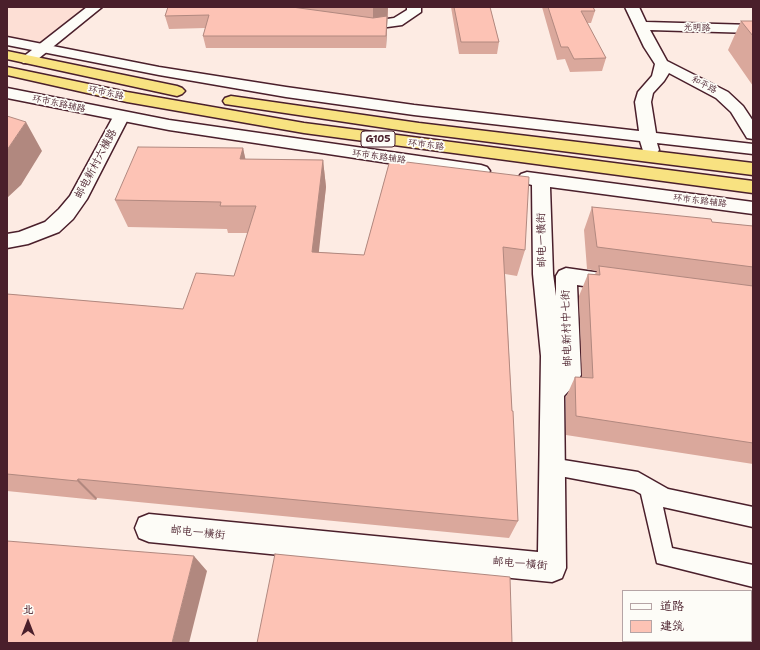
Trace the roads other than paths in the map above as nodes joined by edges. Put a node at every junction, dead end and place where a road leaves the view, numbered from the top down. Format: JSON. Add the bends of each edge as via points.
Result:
{"nodes":[{"id":1,"x":95,"y":7,"type":"edge"},
{"id":2,"x":414,"y":7,"type":"edge"},
{"id":3,"x":632,"y":7,"type":"edge"},
{"id":4,"x":342,"y":21,"type":"edge"},
{"id":5,"x":642,"y":26,"type":"junction"},
{"id":6,"x":753,"y":29,"type":"edge"},
{"id":7,"x":7,"y":41,"type":"edge"},
{"id":8,"x":45,"y":48,"type":"junction"},
{"id":9,"x":7,"y":56,"type":"edge"},
{"id":10,"x":28,"y":60,"type":"junction"},
{"id":11,"x":662,"y":64,"type":"junction"},
{"id":12,"x":7,"y":71,"type":"edge"},
{"id":13,"x":7,"y":93,"type":"edge"},
{"id":14,"x":120,"y":117,"type":"junction"},
{"id":15,"x":753,"y":134,"type":"edge"},
{"id":16,"x":648,"y":137,"type":"junction"},
{"id":17,"x":753,"y":149,"type":"edge"},
{"id":18,"x":652,"y":157,"type":"junction"},
{"id":19,"x":753,"y":169,"type":"edge"},
{"id":20,"x":541,"y":180,"type":"junction"},
{"id":21,"x":753,"y":187,"type":"edge"},
{"id":22,"x":753,"y":208,"type":"edge"},
{"id":23,"x":7,"y":241,"type":"edge"},
{"id":24,"x":636,"y":285,"type":"edge"},
{"id":25,"x":551,"y":394,"type":"junction"},
{"id":26,"x":551,"y":467,"type":"junction"},
{"id":27,"x":649,"y":488,"type":"junction"},
{"id":28,"x":753,"y":517,"type":"edge"},
{"id":29,"x":149,"y":528,"type":"dead end"},
{"id":30,"x":753,"y":576,"type":"edge"}],
"edges":[{"from":1,"to":8,"type":"street"},
{"from":2,"to":4,"type":"street","via":[[414,12],[397,22],[373,25]]},
{"from":3,"to":5,"type":"street"},
{"from":5,"to":6,"type":"street","name":"光明路"},
{"from":5,"to":11,"type":"street"},
{"from":7,"to":8,"type":"street"},
{"from":8,"to":10,"type":"street"},
{"from":8,"to":16,"type":"street","via":[[159,71],[286,92],[414,110]]},
{"from":9,"to":10,"type":"highway","name":"环市东路","number":"G105"},
{"from":10,"to":18,"type":"highway","name":"环市东路","number":"G105","via":[[252,104]]},
{"from":11,"to":15,"type":"street","name":"和平路","via":[[722,95],[737,108]]},
{"from":11,"to":16,"type":"street","via":[[659,78],[646,92],[643,102]]},
{"from":12,"to":21,"type":"highway","name":"环市东路","number":"G105","via":[[127,97],[304,128]]},
{"from":13,"to":14,"type":"street","name":"环市东路辅路"},
{"from":14,"to":20,"type":"street","name":"环市东路辅路"},
{"from":14,"to":23,"type":"street","name":"邮电新村六横路","via":[[78,199],[66,214],[52,227],[21,239]]},
{"from":16,"to":17,"type":"street"},
{"from":16,"to":18,"type":"street"},
{"from":18,"to":19,"type":"highway","name":"环市东路","number":"G105"},
{"from":20,"to":22,"type":"street","name":"环市东路辅路"},
{"from":20,"to":25,"type":"street","name":"邮电一横街","via":[[543,274],[552,356]]},
{"from":24,"to":25,"type":"street","name":"邮电新村中七街","via":[[566,276],[569,375]]},
{"from":25,"to":26,"type":"street","name":"邮电一横街"},
{"from":26,"to":27,"type":"lane","via":[[638,481]]},
{"from":26,"to":29,"type":"street","name":"邮电一横街","via":[[552,568]]},
{"from":27,"to":28,"type":"lane","via":[[664,498]]},
{"from":27,"to":30,"type":"lane","via":[[664,556]]}]}
